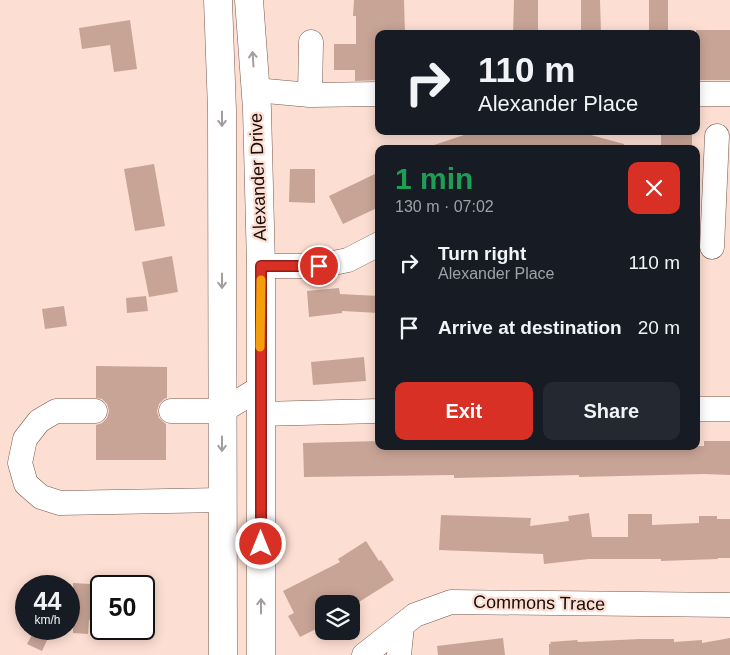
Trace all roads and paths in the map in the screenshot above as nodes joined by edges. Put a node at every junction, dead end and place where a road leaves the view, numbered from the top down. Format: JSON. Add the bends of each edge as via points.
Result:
{"nodes":[{"id":1,"x":218,"y":0,"type":"edge"},
{"id":2,"x":249,"y":0,"type":"edge"},
{"id":3,"x":311,"y":42,"type":"dead end"},
{"id":4,"x":255,"y":90,"type":"junction"},
{"id":5,"x":375,"y":94,"type":"edge"},
{"id":6,"x":700,"y":94,"type":"edge"},
{"id":7,"x":730,"y":94,"type":"edge"},
{"id":8,"x":310,"y":95,"type":"junction"},
{"id":9,"x":717,"y":136,"type":"dead end"},
{"id":10,"x":375,"y":246,"type":"edge"},
{"id":11,"x":713,"y":246,"type":"edge"},
{"id":12,"x":261,"y":266,"type":"junction"},
{"id":13,"x":260,"y":401,"type":"junction"},
{"id":14,"x":700,"y":409,"type":"edge"},
{"id":15,"x":730,"y":409,"type":"edge"},
{"id":16,"x":95,"y":411,"type":"dead end"},
{"id":17,"x":171,"y":411,"type":"dead end"},
{"id":18,"x":222,"y":411,"type":"junction"},
{"id":19,"x":375,"y":411,"type":"edge"},
{"id":20,"x":222,"y":500,"type":"junction"},
{"id":21,"x":730,"y":605,"type":"edge"},
{"id":22,"x":402,"y":626,"type":"junction"},
{"id":23,"x":224,"y":655,"type":"edge"},
{"id":24,"x":261,"y":655,"type":"edge"},
{"id":25,"x":364,"y":655,"type":"edge"},
{"id":26,"x":399,"y":655,"type":"edge"}],
"edges":[{"from":1,"to":18,"type":"main road","name":"Alexander Drive","one_way":true,"via":[[222,110]]},
{"from":4,"to":2,"type":"main road","name":"Alexander Drive","one_way":true},
{"from":3,"to":8,"type":"street"},
{"from":4,"to":8,"type":"street"},
{"from":4,"to":12,"type":"main road","name":"Alexander Drive"},
{"from":5,"to":8,"type":"street"},
{"from":6,"to":7,"type":"street"},
{"from":9,"to":11,"type":"street"},
{"from":10,"to":12,"type":"street","via":[[348,260],[319,266]]},
{"from":12,"to":13,"type":"main road","name":"Alexander Drive"},
{"from":13,"to":18,"type":"street"},
{"from":13,"to":19,"type":"street"},
{"from":24,"to":13,"type":"main road","name":"Alexander Drive","one_way":true},
{"from":14,"to":15,"type":"street"},
{"from":16,"to":20,"type":"street","via":[[56,411],[39,421],[25,439],[20,463],[26,484],[41,497],[60,503]]},
{"from":17,"to":18,"type":"street"},
{"from":18,"to":20,"type":"main road","name":"Alexander Drive","one_way":true},
{"from":20,"to":23,"type":"main road","name":"Alexander Drive"},
{"from":21,"to":22,"type":"street","name":"Commons Trace","via":[[451,602],[415,615]]},
{"from":22,"to":25,"type":"street","name":"Commons Trace"},
{"from":22,"to":26,"type":"street"}]}
